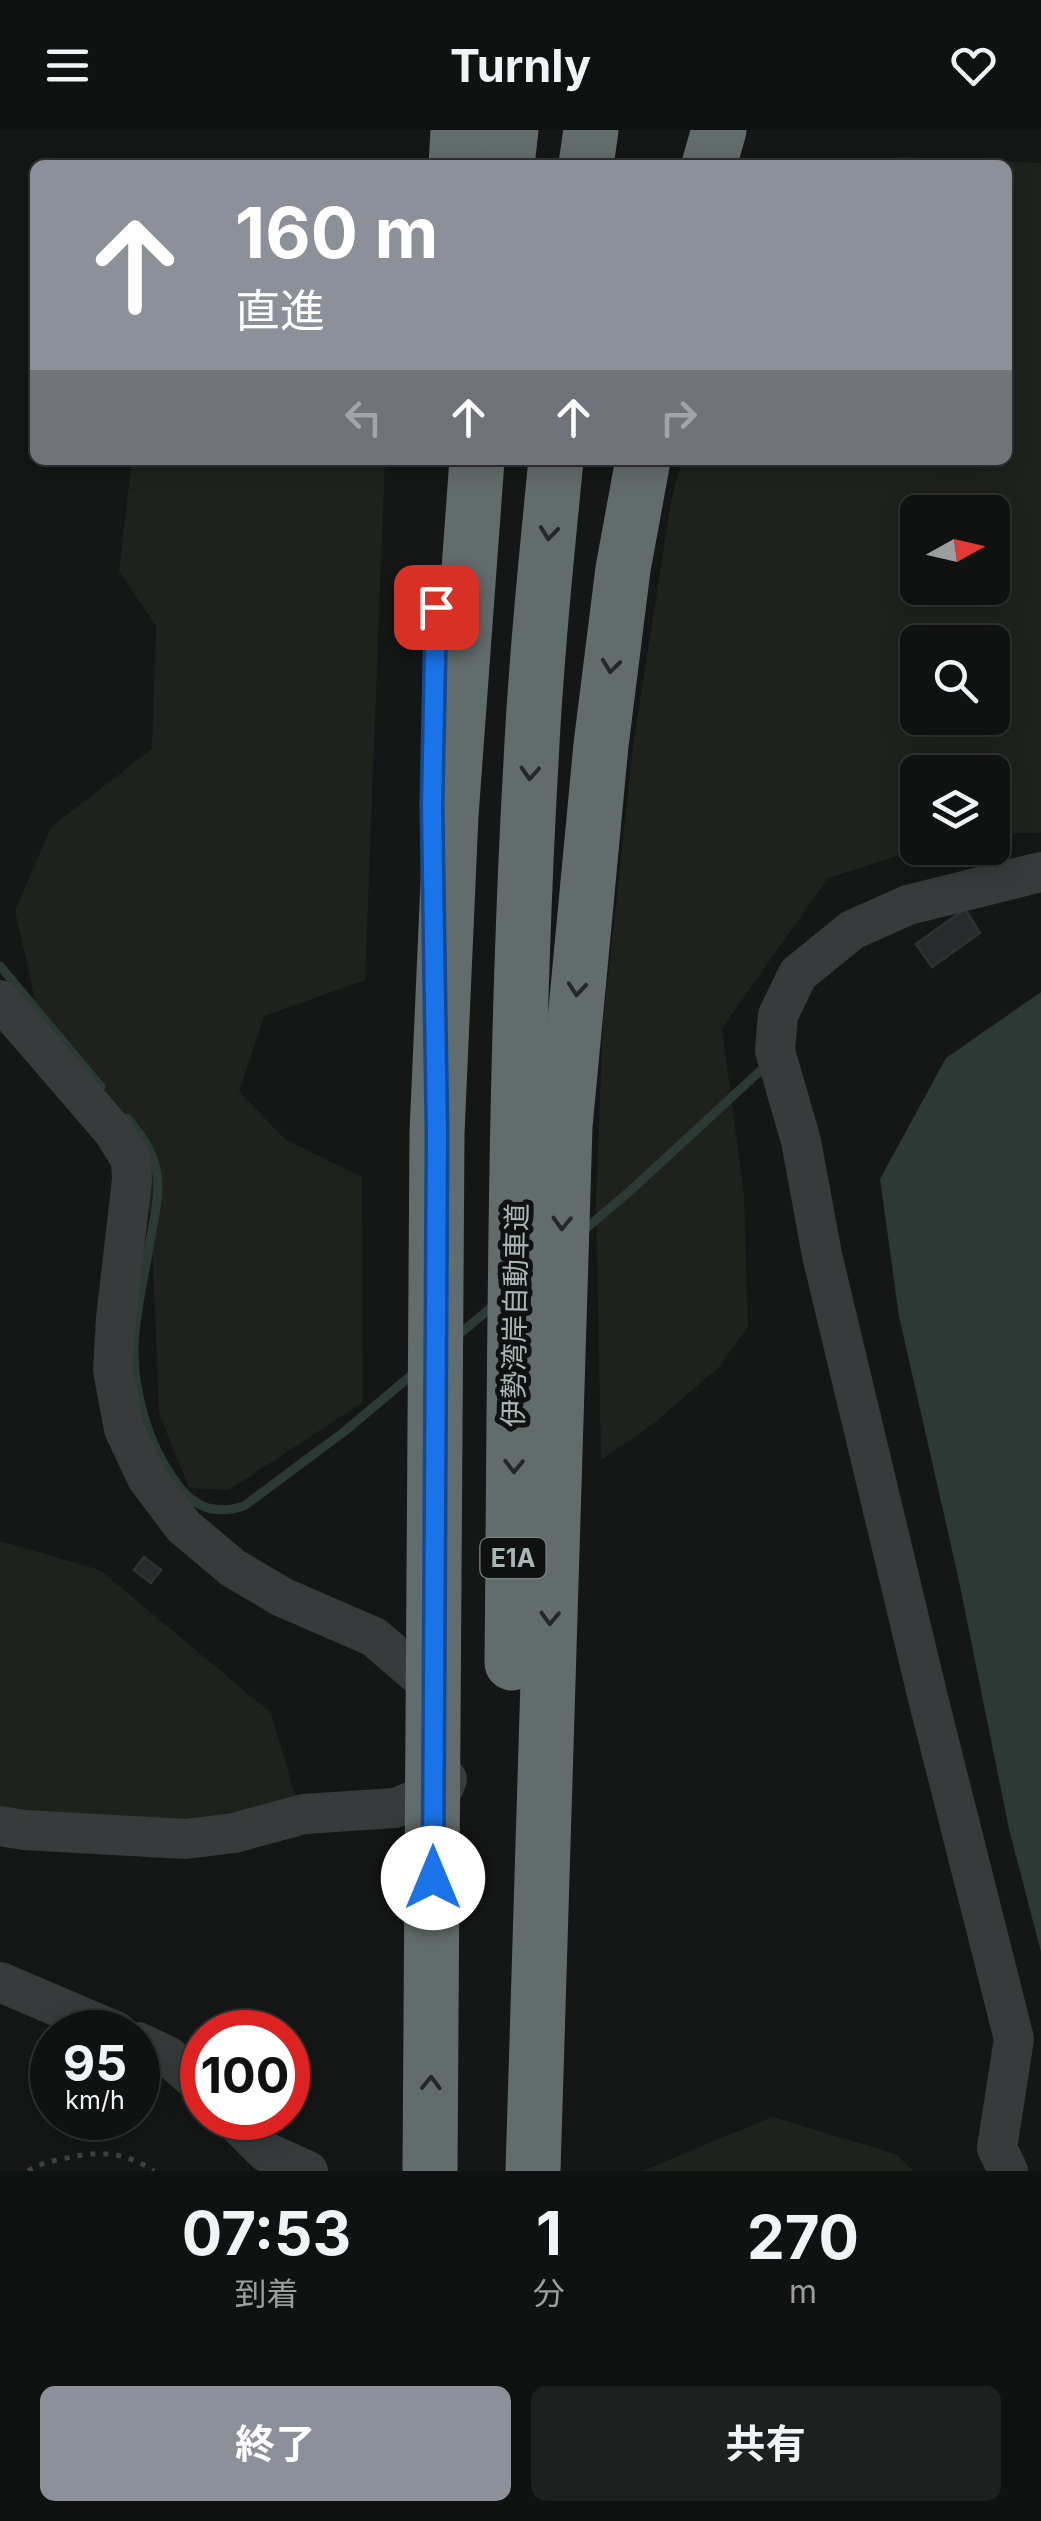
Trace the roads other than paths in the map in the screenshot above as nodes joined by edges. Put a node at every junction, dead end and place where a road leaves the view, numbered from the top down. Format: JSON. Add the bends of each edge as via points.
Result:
{"nodes":[{"id":1,"x":458,"y":130,"type":"edge"},
{"id":2,"x":510,"y":130,"type":"edge"},
{"id":3,"x":591,"y":130,"type":"edge"},
{"id":4,"x":715,"y":130,"type":"edge"},
{"id":5,"x":456,"y":160,"type":"edge"},
{"id":6,"x":507,"y":160,"type":"edge"},
{"id":7,"x":587,"y":160,"type":"edge"},
{"id":8,"x":707,"y":160,"type":"edge"},
{"id":9,"x":440,"y":465,"type":"edge"},
{"id":10,"x":476,"y":465,"type":"edge"},
{"id":11,"x":556,"y":465,"type":"edge"},
{"id":12,"x":642,"y":465,"type":"edge"},
{"id":13,"x":450,"y":607,"type":"junction"},
{"id":14,"x":1041,"y":872,"type":"edge"},
{"id":15,"x":0,"y":1000,"type":"edge"},
{"id":16,"x":541,"y":1125,"type":"junction"},
{"id":17,"x":0,"y":1826,"type":"edge"},
{"id":18,"x":0,"y":1982,"type":"edge"},
{"id":19,"x":524,"y":1993,"type":"junction"},
{"id":20,"x":66,"y":2010,"type":"edge"},
{"id":21,"x":254,"y":2140,"type":"edge"},
{"id":22,"x":296,"y":2168,"type":"edge"},
{"id":23,"x":430,"y":2171,"type":"edge"},
{"id":24,"x":506,"y":2171,"type":"edge"},
{"id":25,"x":532,"y":2171,"type":"edge"},
{"id":26,"x":1008,"y":2171,"type":"edge"}],
"edges":[{"from":1,"to":5,"type":"highway"},
{"from":2,"to":6,"type":"highway"},
{"from":3,"to":7,"type":"highway"},
{"from":4,"to":8,"type":"highway"},
{"from":9,"to":13,"type":"highway"},
{"from":10,"to":13,"type":"highway"},
{"from":11,"to":16,"type":"highway","name":"伊勢湾岸自動車道","number":"E1A","one_way":true,"via":[[531,763]]},
{"from":12,"to":16,"type":"highway","number":"E1A","one_way":true},
{"from":23,"to":13,"type":"highway","one_way":true,"via":[[437,1133],[432,806]]},
{"from":14,"to":26,"type":"street","via":[[908,905],[852,930],[798,974],[778,1015],[776,1051],[1014,2039],[997,2148]]},
{"from":15,"to":17,"type":"street","via":[[131,1160],[112,1370],[124,1429],[147,1478],[184,1527],[232,1568],[374,1638],[399,1658],[423,1679],[454,1737],[453,1766],[443,1789],[395,1808],[304,1814],[186,1839]]},
{"from":16,"to":19,"type":"highway","name":"伊勢湾岸自動車道","number":"E1A","one_way":true},
{"from":18,"to":20,"type":"street"},
{"from":19,"to":24,"type":"highway","name":"伊勢湾岸自動車道","number":"E1A"},
{"from":19,"to":25,"type":"highway","number":"E1A"},
{"from":21,"to":22,"type":"street"}]}
